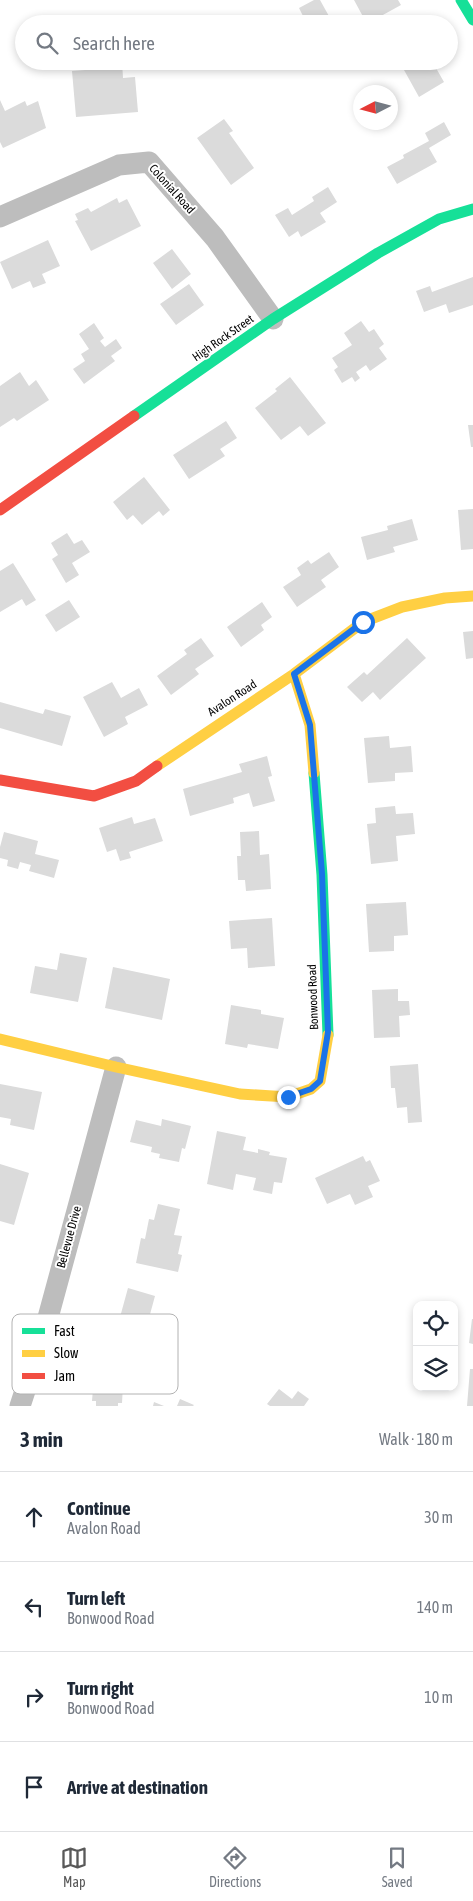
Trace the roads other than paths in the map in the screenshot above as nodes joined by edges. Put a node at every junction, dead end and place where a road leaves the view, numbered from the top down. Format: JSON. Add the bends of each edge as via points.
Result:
{"nodes":[{"id":1,"x":461,"y":0,"type":"edge"},
{"id":2,"x":473,"y":20,"type":"edge"},
{"id":3,"x":473,"y":209,"type":"edge"},
{"id":4,"x":0,"y":217,"type":"edge"},
{"id":5,"x":274,"y":319,"type":"junction"},
{"id":6,"x":0,"y":510,"type":"edge"},
{"id":7,"x":473,"y":596,"type":"edge"},
{"id":8,"x":294,"y":674,"type":"junction"},
{"id":9,"x":0,"y":780,"type":"edge"},
{"id":10,"x":0,"y":1039,"type":"edge"},
{"id":11,"x":116,"y":1067,"type":"junction"},
{"id":12,"x":48,"y":1314,"type":"edge"},
{"id":13,"x":24,"y":1394,"type":"edge"},
{"id":14,"x":20,"y":1406,"type":"edge"}],
"edges":[{"from":1,"to":2,"type":"street"},
{"from":3,"to":5,"type":"street","name":"High Rock Street","via":[[439,219]]},
{"from":4,"to":5,"type":"street","name":"Colonial Road","via":[[119,165],[149,162],[215,238]]},
{"from":5,"to":6,"type":"street","name":"High Rock Street"},
{"from":7,"to":8,"type":"street","name":"Avalon Road","via":[[445,598],[402,608],[363,622]]},
{"from":8,"to":9,"type":"street","name":"Avalon Road","via":[[136,781],[94,796]]},
{"from":8,"to":11,"type":"street","name":"Bonwood Road","via":[[310,725],[322,874],[328,1032],[320,1081],[311,1089],[288,1097],[240,1094]]},
{"from":10,"to":11,"type":"street","name":"Bonwood Road"},
{"from":11,"to":12,"type":"street","name":"Bellevue Drive"},
{"from":13,"to":14,"type":"street","name":"Bellevue Drive"}]}
